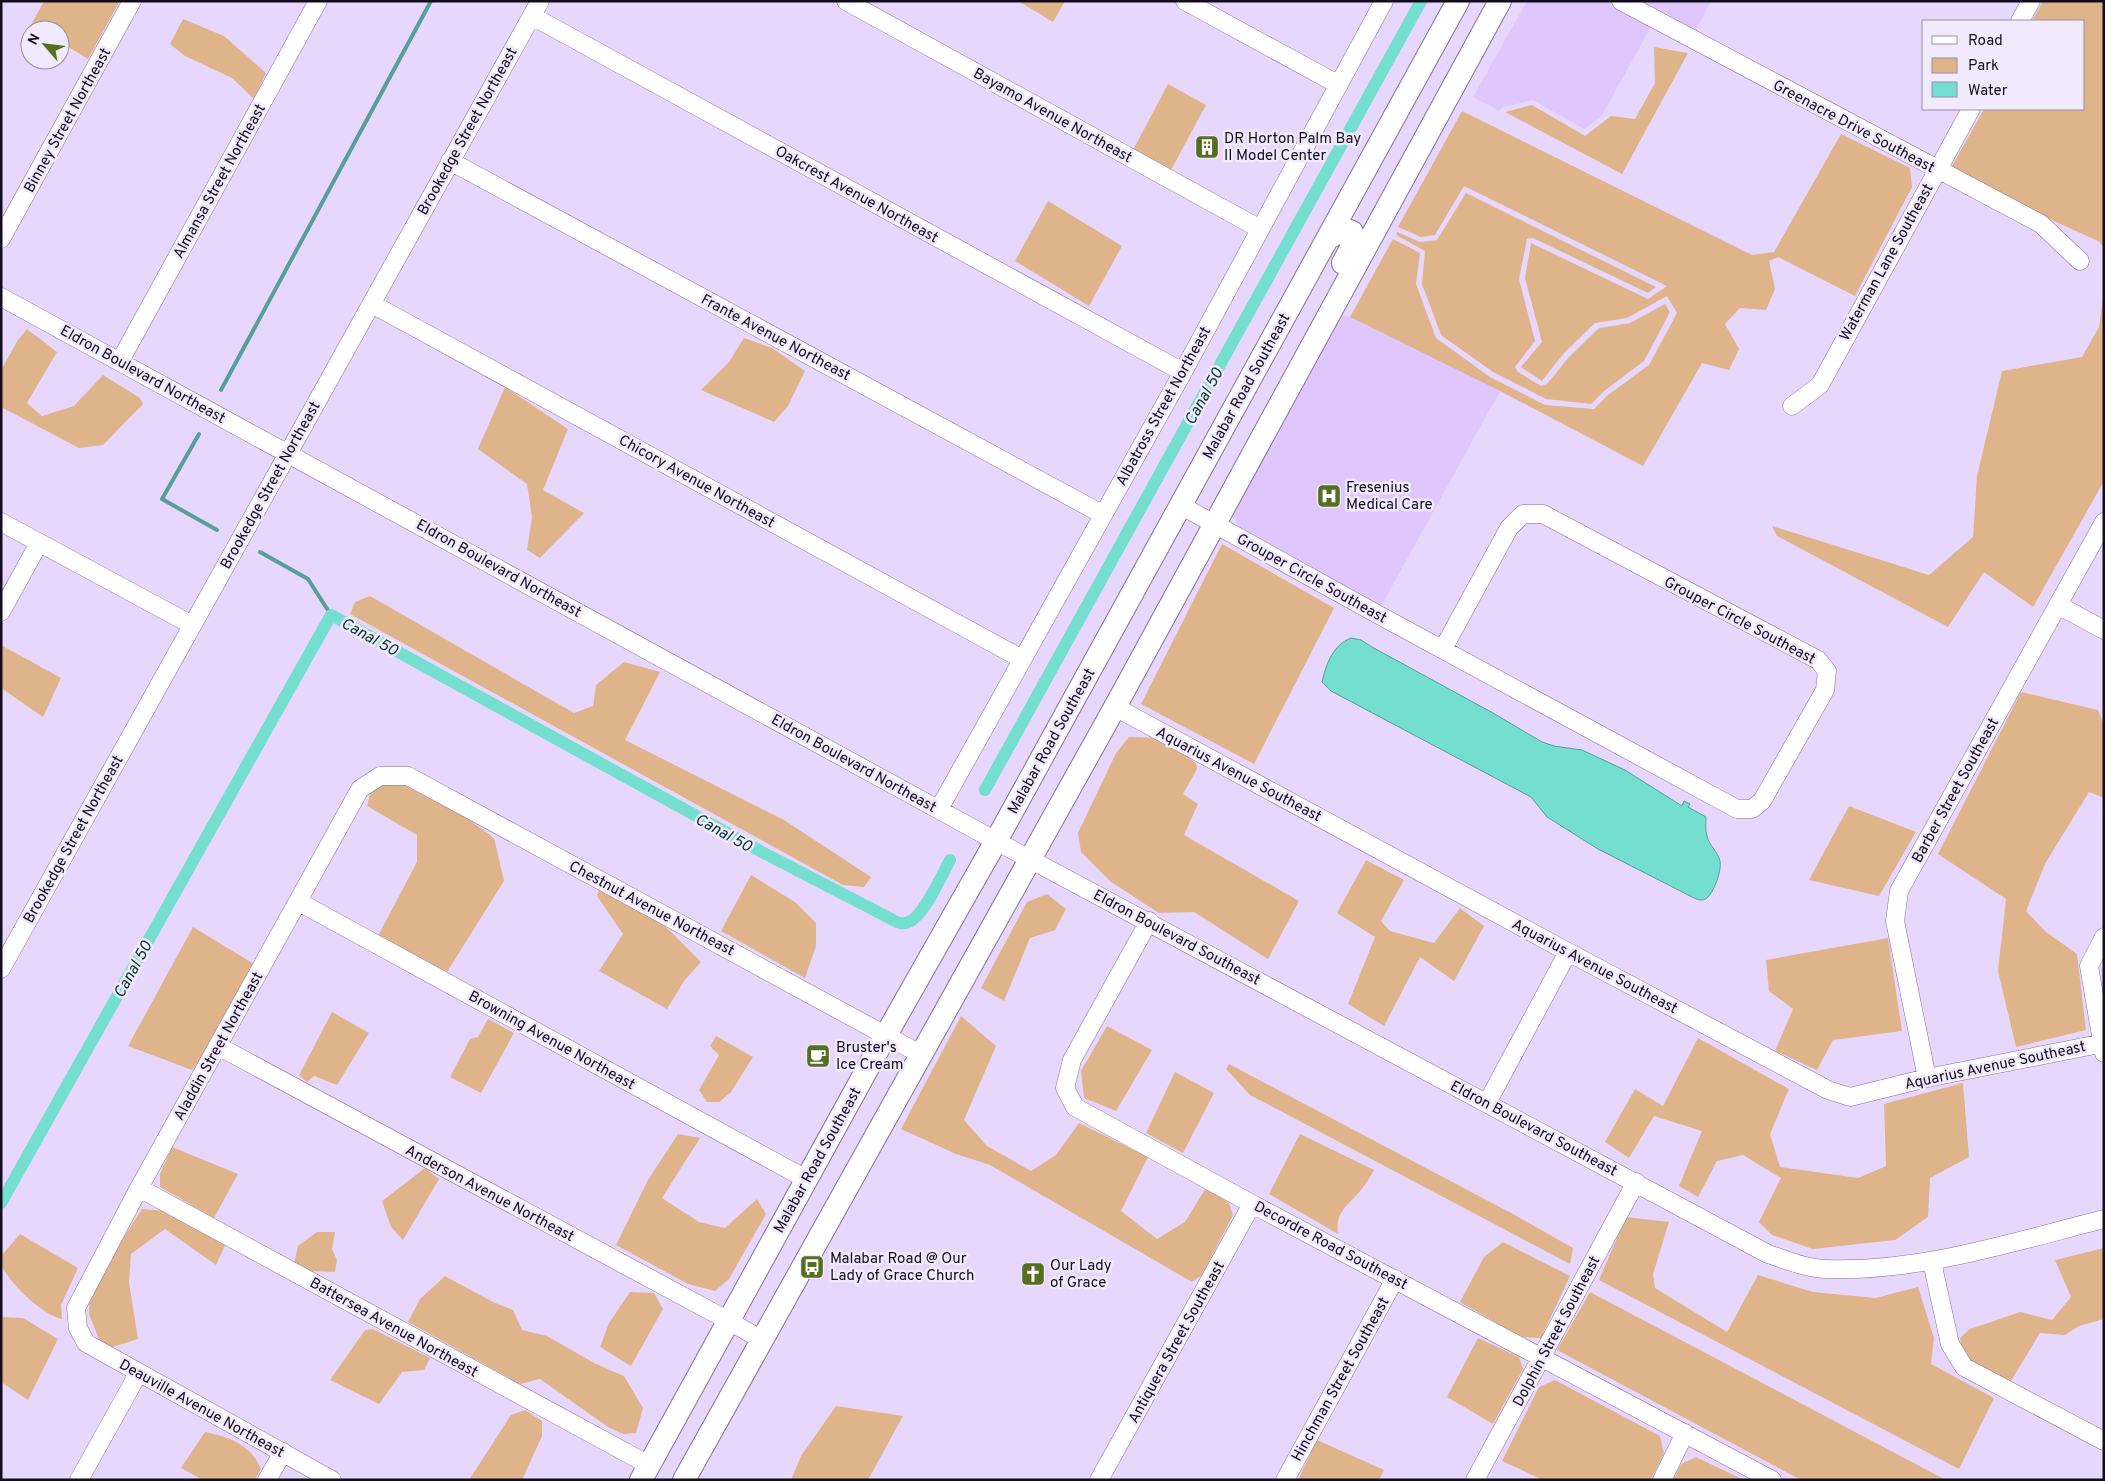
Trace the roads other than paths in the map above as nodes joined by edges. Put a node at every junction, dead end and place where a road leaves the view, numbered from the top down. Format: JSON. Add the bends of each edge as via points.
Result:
{"nodes":[{"id":1,"x":132,"y":1,"type":"edge"},
{"id":2,"x":318,"y":1,"type":"edge"},
{"id":3,"x":846,"y":1,"type":"edge"},
{"id":4,"x":1185,"y":1,"type":"edge"},
{"id":5,"x":1384,"y":1,"type":"edge"},
{"id":6,"x":1458,"y":1,"type":"edge"},
{"id":7,"x":1488,"y":1,"type":"edge"},
{"id":8,"x":1500,"y":1,"type":"edge"},
{"id":9,"x":1621,"y":1,"type":"edge"},
{"id":10,"x":2031,"y":1,"type":"edge"},
{"id":11,"x":536,"y":9,"type":"edge"},
{"id":12,"x":2021,"y":20,"type":"edge"},
{"id":13,"x":1418,"y":75,"type":"junction"},
{"id":14,"x":1339,"y":85,"type":"junction"},
{"id":15,"x":1449,"y":94,"type":"junction"},
{"id":16,"x":1970,"y":110,"type":"edge"},
{"id":17,"x":450,"y":161,"type":"junction"},
{"id":18,"x":1937,"y":169,"type":"junction"},
{"id":19,"x":1400,"y":181,"type":"junction"},
{"id":20,"x":1260,"y":229,"type":"junction"},
{"id":21,"x":1,"y":239,"type":"edge"},
{"id":22,"x":1327,"y":239,"type":"junction"},
{"id":23,"x":2080,"y":261,"type":"dead end"},
{"id":24,"x":1,"y":297,"type":"edge"},
{"id":25,"x":372,"y":304,"type":"junction"},
{"id":26,"x":120,"y":362,"type":"junction"},
{"id":27,"x":1302,"y":364,"type":"junction"},
{"id":28,"x":1182,"y":372,"type":"junction"},
{"id":29,"x":1792,"y":406,"type":"dead end"},
{"id":30,"x":288,"y":453,"type":"junction"},
{"id":31,"x":1180,"y":505,"type":"junction"},
{"id":32,"x":1102,"y":514,"type":"junction"},
{"id":33,"x":1,"y":522,"type":"edge"},
{"id":34,"x":2104,"y":522,"type":"edge"},
{"id":35,"x":1214,"y":524,"type":"junction"},
{"id":36,"x":39,"y":543,"type":"junction"},
{"id":37,"x":2058,"y":606,"type":"junction"},
{"id":38,"x":1,"y":612,"type":"edge"},
{"id":39,"x":192,"y":624,"type":"junction"},
{"id":40,"x":2104,"y":630,"type":"edge"},
{"id":41,"x":1443,"y":649,"type":"junction"},
{"id":42,"x":1022,"y":659,"type":"junction"},
{"id":43,"x":1115,"y":707,"type":"junction"},
{"id":44,"x":380,"y":776,"type":"joint"},
{"id":45,"x":939,"y":809,"type":"junction"},
{"id":46,"x":996,"y":841,"type":"junction"},
{"id":47,"x":1029,"y":858,"type":"junction"},
{"id":48,"x":299,"y":902,"type":"junction"},
{"id":49,"x":1149,"y":921,"type":"junction"},
{"id":50,"x":2104,"y":937,"type":"edge"},
{"id":51,"x":1568,"y":952,"type":"junction"},
{"id":52,"x":1,"y":970,"type":"edge"},
{"id":53,"x":886,"y":1035,"type":"junction"},
{"id":54,"x":218,"y":1046,"type":"junction"},
{"id":55,"x":2103,"y":1047,"type":"edge"},
{"id":56,"x":920,"y":1054,"type":"junction"},
{"id":57,"x":1926,"y":1078,"type":"junction"},
{"id":58,"x":1487,"y":1103,"type":"junction"},
{"id":59,"x":806,"y":1179,"type":"junction"},
{"id":60,"x":1636,"y":1182,"type":"junction"},
{"id":61,"x":138,"y":1188,"type":"junction"},
{"id":62,"x":1252,"y":1204,"type":"junction"},
{"id":63,"x":2104,"y":1219,"type":"edge"},
{"id":64,"x":1932,"y":1262,"type":"junction"},
{"id":65,"x":1395,"y":1279,"type":"junction"},
{"id":66,"x":729,"y":1321,"type":"junction"},
{"id":67,"x":78,"y":1328,"type":"joint"},
{"id":68,"x":762,"y":1340,"type":"junction"},
{"id":69,"x":1542,"y":1356,"type":"junction"},
{"id":70,"x":138,"y":1374,"type":"junction"},
{"id":71,"x":1685,"y":1434,"type":"junction"},
{"id":72,"x":2104,"y":1441,"type":"edge"},
{"id":73,"x":283,"y":1452,"type":"junction"},
{"id":74,"x":645,"y":1473,"type":"edge"},
{"id":75,"x":79,"y":1480,"type":"edge"},
{"id":76,"x":267,"y":1480,"type":"edge"},
{"id":77,"x":332,"y":1480,"type":"edge"},
{"id":78,"x":684,"y":1480,"type":"edge"},
{"id":79,"x":1099,"y":1480,"type":"edge"},
{"id":80,"x":1285,"y":1480,"type":"edge"},
{"id":81,"x":1475,"y":1480,"type":"edge"},
{"id":82,"x":1662,"y":1480,"type":"edge"},
{"id":83,"x":1772,"y":1480,"type":"edge"}],
"edges":[{"from":1,"to":21,"type":"street","name":"Binney Street Northeast"},
{"from":2,"to":26,"type":"street","name":"Almansa Street Northeast"},
{"from":3,"to":20,"type":"street","name":"Bayamo Avenue Northeast"},
{"from":4,"to":14,"type":"street"},
{"from":5,"to":14,"type":"street","name":"Albatross Street Northeast"},
{"from":6,"to":13,"type":"main road","name":"Malabar Road Southeast"},
{"from":7,"to":15,"type":"main road","via":[[1456,59]]},
{"from":8,"to":15,"type":"main road"},
{"from":9,"to":18,"type":"street","name":"Greenacre Drive Southeast"},
{"from":10,"to":12,"type":"street"},
{"from":11,"to":17,"type":"street","name":"Brookedge Street Northeast"},
{"from":11,"to":28,"type":"street","name":"Oakcrest Avenue Northeast"},
{"from":13,"to":19,"type":"main road","via":[[1412,102],[1367,186],[1367,200],[1376,204]]},
{"from":13,"to":22,"type":"main road","name":"Malabar Road Southeast"},
{"from":14,"to":20,"type":"street","name":"Albatross Street Northeast"},
{"from":15,"to":19,"type":"main road"},
{"from":16,"to":18,"type":"street","name":"Waterman Lane Southeast"},
{"from":17,"to":25,"type":"street","name":"Brookedge Street Northeast"},
{"from":17,"to":32,"type":"street","name":"Frante Avenue Northeast"},
{"from":18,"to":23,"type":"street","name":"Greenacre Drive Southeast","via":[[2041,224]]},
{"from":18,"to":29,"type":"street","name":"Waterman Lane Southeast","via":[[1820,385]]},
{"from":19,"to":27,"type":"main road"},
{"from":20,"to":28,"type":"street","name":"Albatross Street Northeast"},
{"from":22,"to":27,"type":"main road","via":[[1344,229],[1352,232],[1353,238],[1350,250],[1306,330]]},
{"from":22,"to":31,"type":"main road","name":"Malabar Road Southeast"},
{"from":24,"to":26,"type":"street","name":"Eldron Boulevard Northeast"},
{"from":25,"to":30,"type":"street","name":"Brookedge Street Northeast"},
{"from":25,"to":42,"type":"street","name":"Chicory Avenue Northeast"},
{"from":26,"to":30,"type":"street","name":"Eldron Boulevard Northeast"},
{"from":27,"to":35,"type":"main road"},
{"from":28,"to":32,"type":"street","name":"Albatross Street Northeast"},
{"from":30,"to":39,"type":"street","name":"Brookedge Street Northeast"},
{"from":30,"to":45,"type":"street","name":"Eldron Boulevard Northeast"},
{"from":31,"to":35,"type":"street","name":"Grouper Circle Southeast"},
{"from":31,"to":46,"type":"main road","name":"Malabar Road Southeast"},
{"from":32,"to":42,"type":"street","name":"Albatross Street Northeast"},
{"from":33,"to":36,"type":"street"},
{"from":34,"to":37,"type":"street","name":"Barber Street Southeast"},
{"from":35,"to":41,"type":"street","name":"Grouper Circle Southeast"},
{"from":35,"to":43,"type":"main road"},
{"from":36,"to":38,"type":"street"},
{"from":36,"to":39,"type":"street"},
{"from":37,"to":40,"type":"street"},
{"from":37,"to":57,"type":"street","name":"Barber Street Southeast","via":[[1899,891],[1895,921]]},
{"from":39,"to":52,"type":"street","name":"Brookedge Street Northeast"},
{"from":41,"to":41,"type":"street","name":"Grouper Circle Southeast","via":[[1737,809],[1752,808],[1762,801],[1824,690],[1827,671],[1818,660],[1543,514],[1524,514],[1509,528]]},
{"from":42,"to":45,"type":"street","name":"Albatross Street Northeast"},
{"from":43,"to":47,"type":"main road"},
{"from":43,"to":51,"type":"street","name":"Aquarius Avenue Southeast"},
{"from":44,"to":48,"type":"street","name":"Aladdin Street Northeast","via":[[360,789]]},
{"from":44,"to":53,"type":"street","name":"Chestnut Avenue Northeast","via":[[408,776]]},
{"from":45,"to":46,"type":"street","name":"Eldron Boulevard Northeast"},
{"from":46,"to":47,"type":"street","name":"Eldron Boulevard Southeast"},
{"from":46,"to":53,"type":"main road","name":"Malabar Road Southeast"},
{"from":47,"to":49,"type":"street","name":"Eldron Boulevard Southeast"},
{"from":47,"to":56,"type":"main road"},
{"from":48,"to":54,"type":"street","name":"Aladdin Street Northeast"},
{"from":48,"to":59,"type":"street","name":"Browning Avenue Northeast"},
{"from":49,"to":58,"type":"street","name":"Eldron Boulevard Southeast"},
{"from":49,"to":62,"type":"street","name":"Decordre Road Southeast","via":[[1072,1060],[1064,1088],[1075,1107]]},
{"from":50,"to":55,"type":"street","via":[[2089,966]]},
{"from":51,"to":57,"type":"street","name":"Aquarius Avenue Southeast","via":[[1828,1090],[1850,1097]]},
{"from":51,"to":58,"type":"street"},
{"from":53,"to":56,"type":"street","name":"Chestnut Avenue Northeast"},
{"from":53,"to":59,"type":"main road","name":"Malabar Road Southeast"},
{"from":54,"to":61,"type":"street","name":"Aladdin Street Northeast"},
{"from":54,"to":66,"type":"street","name":"Anderson Avenue Northeast"},
{"from":55,"to":57,"type":"street","name":"Aquarius Avenue Southeast"},
{"from":56,"to":68,"type":"main road"},
{"from":58,"to":60,"type":"street","name":"Eldron Boulevard Southeast"},
{"from":59,"to":66,"type":"main road","name":"Malabar Road Southeast"},
{"from":60,"to":64,"type":"street","name":"Eldron Boulevard Southeast","via":[[1768,1254],[1802,1265],[1826,1269]]},
{"from":60,"to":69,"type":"street","name":"Dolphin Street Southeast"},
{"from":61,"to":67,"type":"street","name":"Aladdin Street Northeast","via":[[76,1308]]},
{"from":61,"to":74,"type":"street","name":"Battersea Avenue Northeast"},
{"from":62,"to":65,"type":"street","name":"Decordre Road Southeast"},
{"from":62,"to":79,"type":"street","name":"Antiquera Street Southeast"},
{"from":63,"to":64,"type":"street","name":"Eldron Boulevard Southeast"},
{"from":64,"to":72,"type":"street","via":[[1950,1344],[1964,1367]]},
{"from":65,"to":69,"type":"street","name":"Decordre Road Southeast"},
{"from":65,"to":80,"type":"street","name":"Hinchman Street Southeast"},
{"from":66,"to":68,"type":"street","name":"Anderson Avenue Northeast"},
{"from":66,"to":74,"type":"main road","name":"Malabar Road Southeast"},
{"from":67,"to":70,"type":"street","name":"Deauville Avenue Northeast","via":[[86,1343]]},
{"from":68,"to":78,"type":"main road"},
{"from":69,"to":71,"type":"street","name":"Decordre Road Southeast"},
{"from":69,"to":81,"type":"street","name":"Dolphin Street Southeast"},
{"from":70,"to":73,"type":"street","name":"Deauville Avenue Northeast"},
{"from":70,"to":75,"type":"street"},
{"from":71,"to":82,"type":"street"},
{"from":71,"to":83,"type":"street","name":"Decordre Road Southeast"},
{"from":73,"to":76,"type":"street"},
{"from":73,"to":77,"type":"street","name":"Deauville Avenue Northeast"}]}
